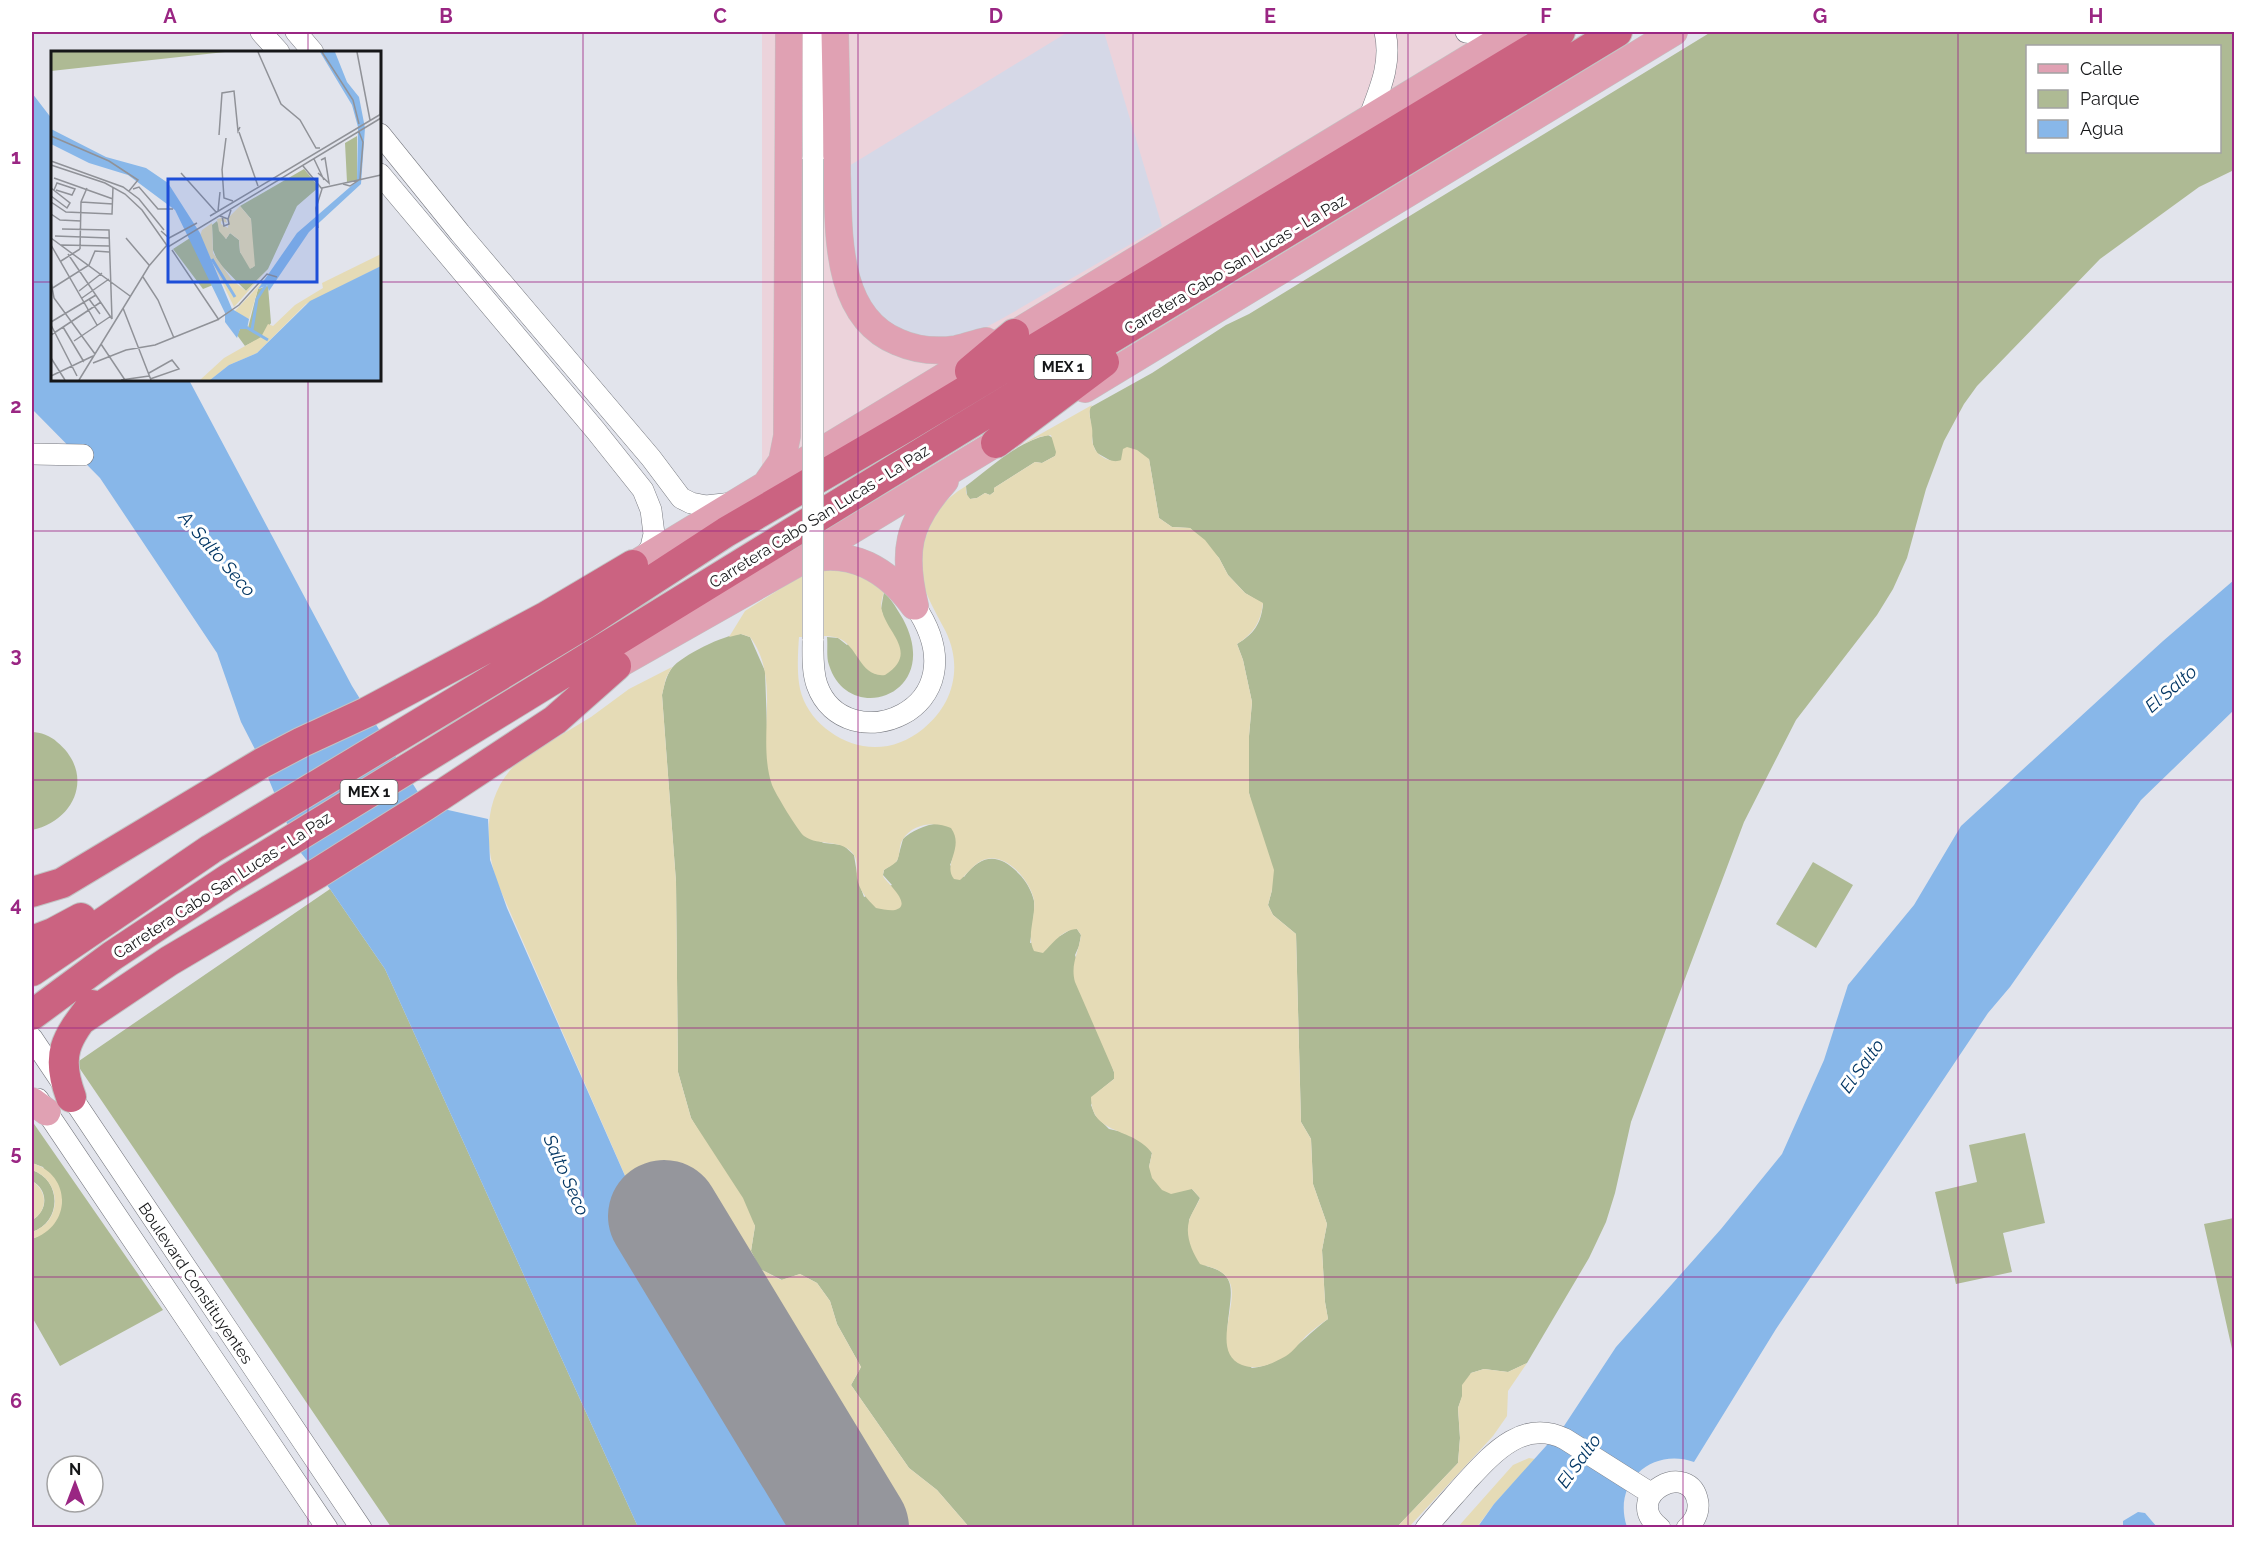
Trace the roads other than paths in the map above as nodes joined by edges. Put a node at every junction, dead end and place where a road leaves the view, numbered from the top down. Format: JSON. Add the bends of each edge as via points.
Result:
{"nodes":[{"id":1,"x":261,"y":32,"type":"edge"},
{"id":2,"x":296,"y":32,"type":"edge"},
{"id":3,"x":789,"y":32,"type":"edge"},
{"id":4,"x":813,"y":32,"type":"edge"},
{"id":5,"x":835,"y":32,"type":"edge"},
{"id":6,"x":1385,"y":32,"type":"edge"},
{"id":7,"x":1466,"y":32,"type":"edge"},
{"id":8,"x":1560,"y":32,"type":"edge"},
{"id":9,"x":1617,"y":32,"type":"edge"},
{"id":10,"x":1634,"y":32,"type":"edge"},
{"id":11,"x":1674,"y":32,"type":"edge"},
{"id":12,"x":1507,"y":34,"type":"edge"},
{"id":13,"x":278,"y":51,"type":"edge"},
{"id":14,"x":312,"y":51,"type":"edge"},
{"id":15,"x":1559,"y":66,"type":"junction"},
{"id":16,"x":1369,"y":118,"type":"junction"},
{"id":17,"x":381,"y":135,"type":"edge"},
{"id":18,"x":381,"y":175,"type":"edge"},
{"id":19,"x":459,"y":233,"type":"junction"},
{"id":20,"x":440,"y":246,"type":"junction"},
{"id":21,"x":1238,"y":263,"type":"junction"},
{"id":22,"x":1014,"y":334,"type":"junction"},
{"id":23,"x":904,"y":428,"type":"junction"},
{"id":24,"x":996,"y":443,"type":"junction"},
{"id":25,"x":32,"y":454,"type":"edge"},
{"id":26,"x":83,"y":455,"type":"dead end"},
{"id":27,"x":963,"y":463,"type":"junction"},
{"id":28,"x":760,"y":488,"type":"junction"},
{"id":29,"x":736,"y":502,"type":"junction"},
{"id":30,"x":638,"y":562,"type":"junction"},
{"id":31,"x":796,"y":564,"type":"junction"},
{"id":32,"x":915,"y":606,"type":"junction"},
{"id":33,"x":585,"y":624,"type":"junction"},
{"id":34,"x":616,"y":666,"type":"junction"},
{"id":35,"x":516,"y":703,"type":"junction"},
{"id":36,"x":183,"y":868,"type":"junction"},
{"id":37,"x":32,"y":892,"type":"edge"},
{"id":38,"x":186,"y":906,"type":"junction"},
{"id":39,"x":32,"y":941,"type":"edge"},
{"id":40,"x":32,"y":971,"type":"edge"},
{"id":41,"x":32,"y":1015,"type":"edge"},
{"id":42,"x":81,"y":1020,"type":"junction"},
{"id":43,"x":32,"y":1038,"type":"edge"},
{"id":44,"x":32,"y":1088,"type":"edge"},
{"id":45,"x":50,"y":1103,"type":"edge"},
{"id":46,"x":1652,"y":1494,"type":"junction"},
{"id":47,"x":327,"y":1527,"type":"edge"},
{"id":48,"x":361,"y":1527,"type":"edge"},
{"id":49,"x":1425,"y":1527,"type":"edge"},
{"id":50,"x":1660,"y":1527,"type":"edge"},
{"id":51,"x":1686,"y":1527,"type":"edge"}],
"edges":[{"from":1,"to":13,"type":"street"},
{"from":2,"to":14,"type":"street"},
{"from":3,"to":28,"type":"main road","via":[[787,436],[782,461]]},
{"from":4,"to":32,"type":"street","bridge":true,"via":[[813,639],[817,685],[832,707],[846,716],[876,722],[893,720],[919,703],[933,675],[934,644]]},
{"from":5,"to":22,"type":"main road","via":[[842,250],[857,307],[879,332],[920,349],[955,349]]},
{"from":6,"to":16,"type":"street","via":[[1387,67]]},
{"from":7,"to":12,"type":"street"},
{"from":8,"to":23,"type":"highway","name":"Carretera Cabo San Lucas - La Paz","number":"MEX 1"},
{"from":9,"to":15,"type":"highway","name":"Carretera Cabo San Lucas - La Paz","number":"MEX 1"},
{"from":10,"to":15,"type":"highway"},
{"from":11,"to":24,"type":"main road"},
{"from":12,"to":16,"type":"main road"},
{"from":15,"to":21,"type":"highway","name":"Carretera Cabo San Lucas - La Paz","number":"MEX 1"},
{"from":16,"to":22,"type":"main road"},
{"from":17,"to":19,"type":"street"},
{"from":18,"to":20,"type":"street"},
{"from":19,"to":20,"type":"street"},
{"from":19,"to":29,"type":"street","via":[[681,498],[706,506]]},
{"from":20,"to":30,"type":"street","via":[[643,490],[654,534],[651,547]]},
{"from":21,"to":24,"type":"highway"},
{"from":21,"to":35,"type":"highway","name":"Carretera Cabo San Lucas - La Paz","number":"MEX 1"},
{"from":22,"to":23,"type":"highway"},
{"from":22,"to":28,"type":"main road"},
{"from":23,"to":33,"type":"highway","name":"Carretera Cabo San Lucas - La Paz","number":"MEX 1","via":[[726,532]]},
{"from":24,"to":27,"type":"main road"},
{"from":25,"to":26,"type":"street"},
{"from":27,"to":31,"type":"main road"},
{"from":27,"to":32,"type":"main road","via":[[930,497],[914,526],[908,558]]},
{"from":28,"to":29,"type":"main road"},
{"from":29,"to":30,"type":"main road"},
{"from":30,"to":33,"type":"highway"},
{"from":30,"to":37,"type":"highway","via":[[536,622],[279,754],[62,883]]},
{"from":31,"to":32,"type":"main road","via":[[823,557],[864,562],[895,582]]},
{"from":31,"to":34,"type":"main road"},
{"from":33,"to":36,"type":"highway","name":"Carretera Cabo San Lucas - La Paz","number":"MEX 1"},
{"from":34,"to":35,"type":"highway"},
{"from":34,"to":42,"type":"highway","via":[[555,720]]},
{"from":35,"to":38,"type":"highway","name":"Carretera Cabo San Lucas - La Paz","number":"MEX 1"},
{"from":36,"to":39,"type":"highway","number":"MEX 1"},
{"from":36,"to":40,"type":"highway","name":"Carretera Cabo San Lucas - La Paz","number":"MEX 1"},
{"from":38,"to":41,"type":"highway","name":"Carretera Cabo San Lucas - La Paz","number":"MEX 1"},
{"from":38,"to":42,"type":"highway","via":[[133,954]]},
{"from":42,"to":45,"type":"highway","via":[[63,1053],[63,1069]]},
{"from":43,"to":45,"type":"street","name":"Boulevard Constituyentes"},
{"from":44,"to":45,"type":"street","name":"Boulevard Constituyentes"},
{"from":45,"to":47,"type":"street","name":"Boulevard Constituyentes"},
{"from":45,"to":48,"type":"street","name":"Boulevard Constituyentes"},
{"from":46,"to":49,"type":"street","via":[[1558,1436],[1535,1433],[1507,1443],[1490,1456]]},
{"from":46,"to":50,"type":"street","via":[[1650,1515]]},
{"from":46,"to":51,"type":"street","via":[[1670,1482],[1690,1488],[1698,1507],[1696,1517]]}]}
